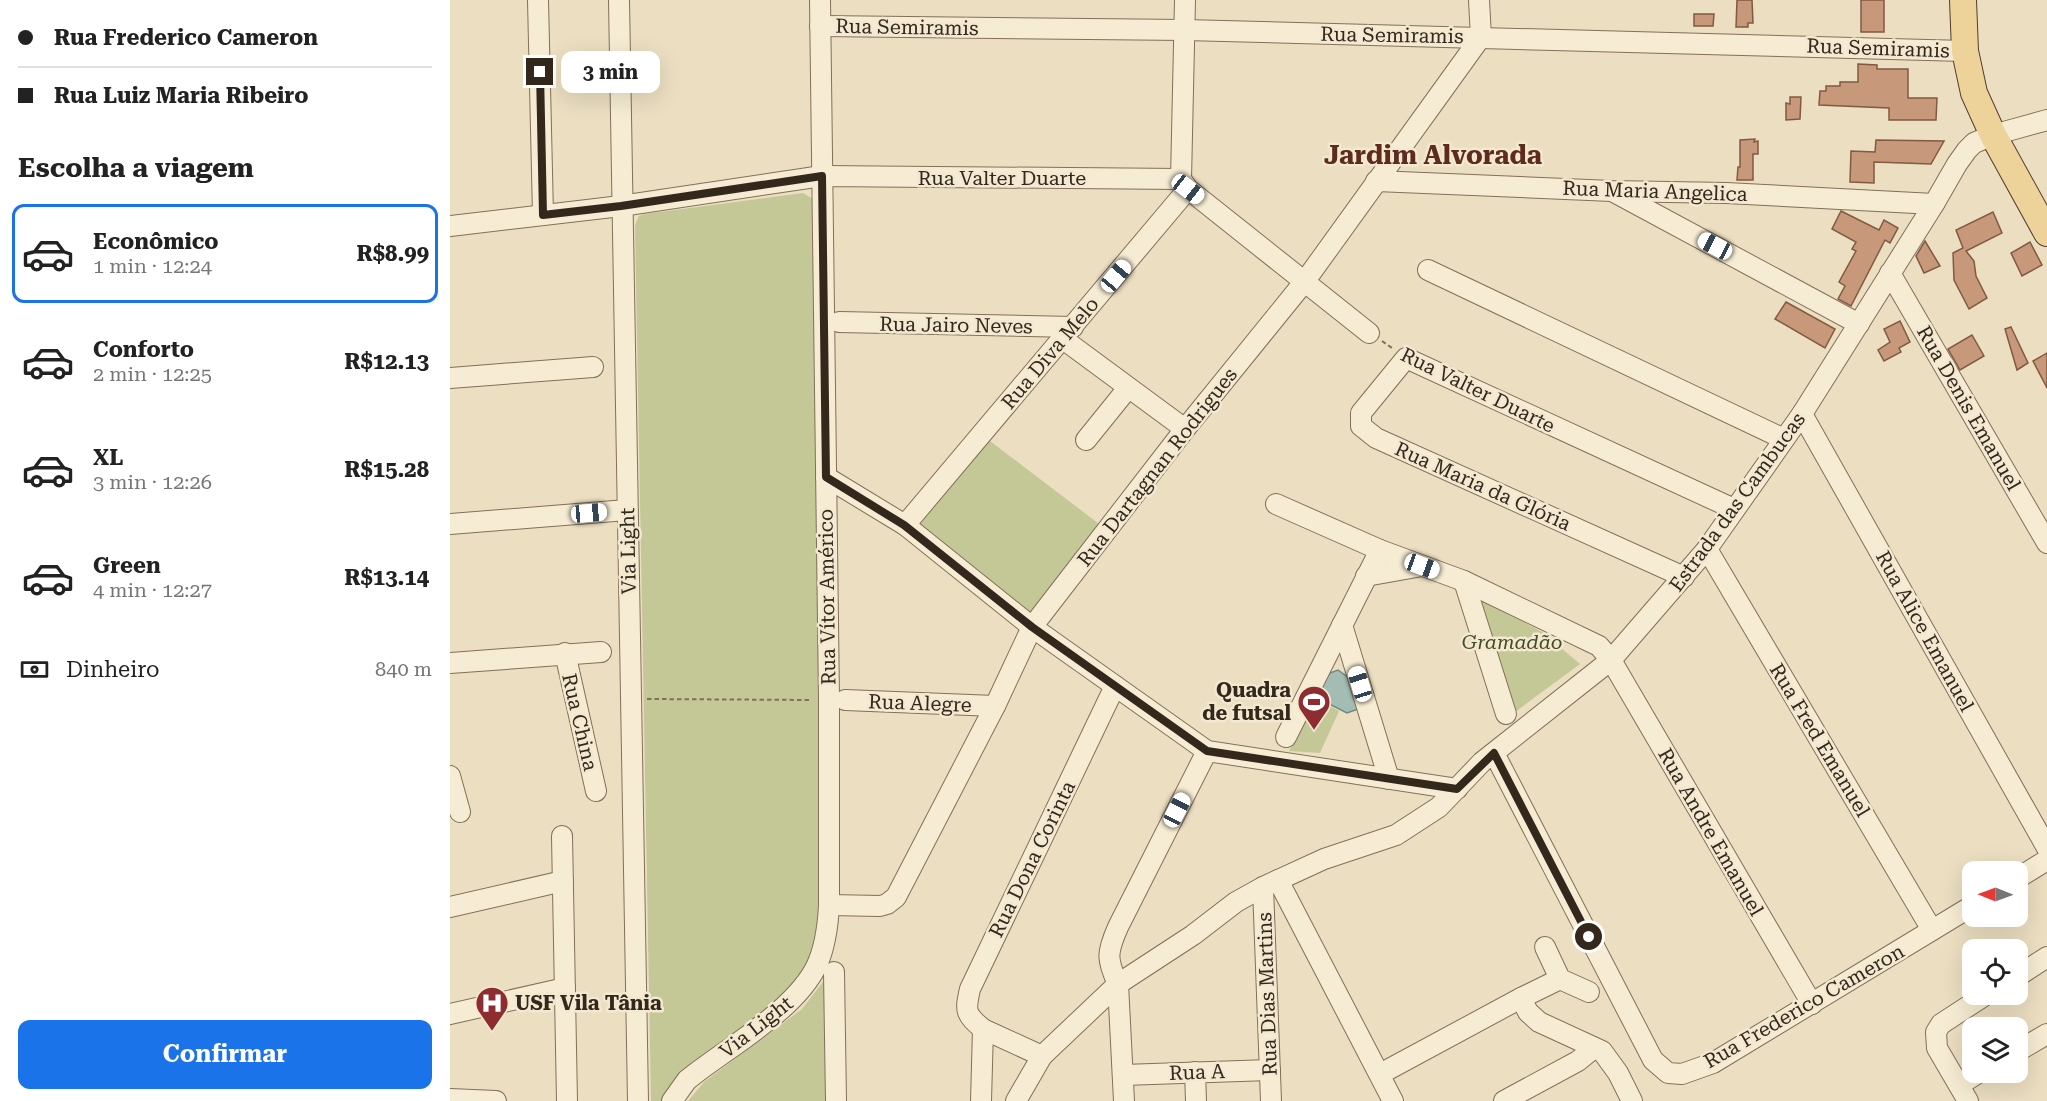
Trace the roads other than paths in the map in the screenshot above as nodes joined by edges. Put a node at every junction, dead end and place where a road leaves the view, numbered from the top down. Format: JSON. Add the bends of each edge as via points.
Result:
{"nodes":[{"id":1,"x":538,"y":0,"type":"edge"},
{"id":2,"x":619,"y":0,"type":"edge"},
{"id":3,"x":820,"y":0,"type":"edge"},
{"id":4,"x":1185,"y":0,"type":"edge"},
{"id":5,"x":1479,"y":0,"type":"edge"},
{"id":6,"x":1963,"y":0,"type":"edge"},
{"id":7,"x":820,"y":26,"type":"junction"},
{"id":8,"x":1185,"y":30,"type":"junction"},
{"id":9,"x":1481,"y":37,"type":"junction"},
{"id":10,"x":1965,"y":51,"type":"junction"},
{"id":11,"x":2047,"y":120,"type":"edge"},
{"id":12,"x":1993,"y":135,"type":"junction"},
{"id":13,"x":822,"y":176,"type":"junction"},
{"id":14,"x":1376,"y":181,"type":"junction"},
{"id":15,"x":1184,"y":184,"type":"junction"},
{"id":16,"x":1612,"y":191,"type":"junction"},
{"id":17,"x":1934,"y":204,"type":"junction"},
{"id":18,"x":621,"y":206,"type":"junction"},
{"id":19,"x":543,"y":215,"type":"junction"},
{"id":20,"x":450,"y":226,"type":"edge"},
{"id":21,"x":2047,"y":233,"type":"edge"},
{"id":22,"x":1428,"y":270,"type":"dead end"},
{"id":23,"x":1890,"y":273,"type":"junction"},
{"id":24,"x":1305,"y":281,"type":"junction"},
{"id":25,"x":839,"y":322,"type":"dead end"},
{"id":26,"x":1859,"y":324,"type":"junction"},
{"id":27,"x":1068,"y":333,"type":"junction"},
{"id":28,"x":1369,"y":333,"type":"road end"},
{"id":29,"x":1406,"y":358,"type":"joint"},
{"id":30,"x":593,"y":367,"type":"dead end"},
{"id":31,"x":450,"y":378,"type":"edge"},
{"id":32,"x":1128,"y":388,"type":"junction"},
{"id":33,"x":1802,"y":414,"type":"junction"},
{"id":34,"x":1185,"y":429,"type":"junction"},
{"id":35,"x":1784,"y":439,"type":"junction"},
{"id":36,"x":1086,"y":440,"type":"dead end"},
{"id":37,"x":826,"y":477,"type":"junction"},
{"id":38,"x":1276,"y":504,"type":"dead end"},
{"id":39,"x":1734,"y":509,"type":"junction"},
{"id":40,"x":627,"y":510,"type":"junction"},
{"id":41,"x":450,"y":524,"type":"edge"},
{"id":42,"x":904,"y":525,"type":"junction"},
{"id":43,"x":2047,"y":543,"type":"edge"},
{"id":44,"x":1707,"y":549,"type":"junction"},
{"id":45,"x":1380,"y":550,"type":"junction"},
{"id":46,"x":1422,"y":566,"type":"junction"},
{"id":47,"x":1366,"y":576,"type":"junction"},
{"id":48,"x":1684,"y":577,"type":"junction"},
{"id":49,"x":1464,"y":581,"type":"junction"},
{"id":50,"x":1342,"y":625,"type":"junction"},
{"id":51,"x":1032,"y":627,"type":"junction"},
{"id":52,"x":601,"y":652,"type":"dead end"},
{"id":53,"x":565,"y":653,"type":"junction"},
{"id":54,"x":1611,"y":660,"type":"junction"},
{"id":55,"x":450,"y":663,"type":"edge"},
{"id":56,"x":1115,"y":686,"type":"junction"},
{"id":57,"x":837,"y":700,"type":"junction"},
{"id":58,"x":995,"y":706,"type":"junction"},
{"id":59,"x":1506,"y":714,"type":"dead end"},
{"id":60,"x":1286,"y":737,"type":"dead end"},
{"id":61,"x":1207,"y":751,"type":"junction"},
{"id":62,"x":1494,"y":753,"type":"junction"},
{"id":63,"x":450,"y":776,"type":"edge"},
{"id":64,"x":1389,"y":779,"type":"junction"},
{"id":65,"x":1457,"y":789,"type":"junction"},
{"id":66,"x":596,"y":791,"type":"dead end"},
{"id":67,"x":460,"y":812,"type":"dead end"},
{"id":68,"x":562,"y":836,"type":"dead end"},
{"id":69,"x":2047,"y":848,"type":"edge"},
{"id":70,"x":2047,"y":860,"type":"edge"},
{"id":71,"x":2028,"y":872,"type":"edge"},
{"id":72,"x":562,"y":880,"type":"junction"},
{"id":73,"x":1270,"y":883,"type":"junction"},
{"id":74,"x":829,"y":905,"type":"junction"},
{"id":75,"x":450,"y":907,"type":"edge"},
{"id":76,"x":1962,"y":912,"type":"edge"},
{"id":77,"x":1932,"y":930,"type":"junction"},
{"id":78,"x":1545,"y":947,"type":"dead end"},
{"id":79,"x":2047,"y":957,"type":"edge"},
{"id":80,"x":2028,"y":969,"type":"edge"},
{"id":81,"x":834,"y":972,"type":"dead end"},
{"id":82,"x":1560,"y":979,"type":"junction"},
{"id":83,"x":1118,"y":984,"type":"junction"},
{"id":84,"x":565,"y":988,"type":"junction"},
{"id":85,"x":1589,"y":992,"type":"dead end"},
{"id":86,"x":1521,"y":998,"type":"junction"},
{"id":87,"x":1812,"y":1004,"type":"junction"},
{"id":88,"x":1971,"y":1005,"type":"edge"},
{"id":89,"x":450,"y":1014,"type":"edge"},
{"id":90,"x":983,"y":1029,"type":"junction"},
{"id":91,"x":2047,"y":1034,"type":"edge"},
{"id":92,"x":2028,"y":1045,"type":"edge"},
{"id":93,"x":1593,"y":1048,"type":"junction"},
{"id":94,"x":1042,"y":1056,"type":"junction"},
{"id":95,"x":1270,"y":1070,"type":"junction"},
{"id":96,"x":1196,"y":1072,"type":"junction"},
{"id":97,"x":1380,"y":1074,"type":"junction"},
{"id":98,"x":1123,"y":1075,"type":"junction"},
{"id":99,"x":1963,"y":1093,"type":"edge"},
{"id":100,"x":450,"y":1098,"type":"edge"},
{"id":101,"x":496,"y":1101,"type":"edge"},
{"id":102,"x":567,"y":1101,"type":"edge"},
{"id":103,"x":638,"y":1101,"type":"edge"},
{"id":104,"x":672,"y":1101,"type":"edge"},
{"id":105,"x":836,"y":1101,"type":"edge"},
{"id":106,"x":981,"y":1101,"type":"edge"},
{"id":107,"x":1016,"y":1101,"type":"edge"},
{"id":108,"x":1124,"y":1101,"type":"edge"},
{"id":109,"x":1196,"y":1101,"type":"edge"},
{"id":110,"x":1271,"y":1101,"type":"edge"},
{"id":111,"x":1393,"y":1101,"type":"edge"},
{"id":112,"x":1504,"y":1101,"type":"edge"},
{"id":113,"x":1632,"y":1101,"type":"edge"}],
"edges":[{"from":1,"to":19,"type":"street"},
{"from":2,"to":18,"type":"street","name":"Via Light"},
{"from":3,"to":7,"type":"street","name":"Rua Vítor Américo"},
{"from":4,"to":8,"type":"street"},
{"from":5,"to":9,"type":"street"},
{"from":6,"to":10,"type":"main road"},
{"from":7,"to":8,"type":"street","name":"Rua Semiramis"},
{"from":7,"to":13,"type":"street","name":"Rua Vítor Américo"},
{"from":8,"to":9,"type":"street","name":"Rua Semiramis"},
{"from":8,"to":15,"type":"street"},
{"from":9,"to":10,"type":"street","name":"Rua Semiramis"},
{"from":9,"to":14,"type":"street","name":"Rua Dartagnan Rodrigues"},
{"from":10,"to":12,"type":"main road","via":[[1974,93]]},
{"from":11,"to":12,"type":"street","name":"Estrada das Cambucas"},
{"from":12,"to":17,"type":"street","name":"Estrada das Cambucas","via":[[1967,150]]},
{"from":12,"to":21,"type":"main road"},
{"from":13,"to":15,"type":"street","name":"Rua Valter Duarte"},
{"from":13,"to":18,"type":"street","name":"Rua Valter Duarte"},
{"from":13,"to":37,"type":"street","name":"Rua Vítor Américo"},
{"from":14,"to":16,"type":"street","name":"Rua Maria Angelica"},
{"from":14,"to":24,"type":"street","name":"Rua Dartagnan Rodrigues"},
{"from":15,"to":24,"type":"street"},
{"from":15,"to":27,"type":"street","name":"Rua Diva Melo"},
{"from":16,"to":17,"type":"street","name":"Rua Maria Angelica"},
{"from":16,"to":26,"type":"street"},
{"from":17,"to":23,"type":"street","name":"Estrada das Cambucas"},
{"from":18,"to":19,"type":"street","name":"Rua Valter Duarte"},
{"from":18,"to":40,"type":"street","name":"Via Light"},
{"from":19,"to":20,"type":"street","name":"Rua Valter Duarte"},
{"from":22,"to":35,"type":"street"},
{"from":23,"to":26,"type":"street","name":"Estrada das Cambucas"},
{"from":23,"to":43,"type":"street","name":"Rua Denis Emanuel"},
{"from":24,"to":28,"type":"street"},
{"from":24,"to":34,"type":"street","name":"Rua Dartagnan Rodrigues"},
{"from":25,"to":27,"type":"street","name":"Rua Jairo Neves"},
{"from":26,"to":33,"type":"street","name":"Estrada das Cambucas"},
{"from":27,"to":32,"type":"street"},
{"from":27,"to":42,"type":"street","name":"Rua Diva Melo"},
{"from":29,"to":39,"type":"street","name":"Rua Valter Duarte"},
{"from":29,"to":48,"type":"street","name":"Rua Maria da Glória","via":[[1361,413],[1361,426],[1366,432]]},
{"from":30,"to":31,"type":"street"},
{"from":32,"to":34,"type":"street"},
{"from":32,"to":36,"type":"street"},
{"from":33,"to":35,"type":"street","name":"Estrada das Cambucas"},
{"from":33,"to":69,"type":"street","name":"Rua Alice Emanuel"},
{"from":34,"to":51,"type":"street","name":"Rua Dartagnan Rodrigues"},
{"from":35,"to":39,"type":"street","name":"Estrada das Cambucas"},
{"from":37,"to":42,"type":"street"},
{"from":37,"to":57,"type":"street","name":"Rua Vítor Américo"},
{"from":38,"to":45,"type":"street","name":"Rua Andre Emanuel"},
{"from":39,"to":44,"type":"street","name":"Estrada das Cambucas"},
{"from":40,"to":41,"type":"street"},
{"from":40,"to":103,"type":"street","name":"Via Light"},
{"from":42,"to":51,"type":"street"},
{"from":44,"to":48,"type":"street","name":"Estrada das Cambucas"},
{"from":44,"to":77,"type":"street","name":"Rua Fred Emanuel"},
{"from":45,"to":46,"type":"street","name":"Rua Andre Emanuel"},
{"from":45,"to":47,"type":"street"},
{"from":46,"to":47,"type":"street"},
{"from":46,"to":49,"type":"street","name":"Rua Andre Emanuel"},
{"from":47,"to":50,"type":"street"},
{"from":48,"to":54,"type":"street","name":"Estrada das Cambucas"},
{"from":49,"to":54,"type":"street","name":"Rua Andre Emanuel","via":[[1599,646]]},
{"from":49,"to":59,"type":"street"},
{"from":50,"to":60,"type":"street"},
{"from":50,"to":64,"type":"street"},
{"from":51,"to":56,"type":"street"},
{"from":51,"to":58,"type":"street","name":"Rua Dartagnan Rodrigues"},
{"from":52,"to":53,"type":"street"},
{"from":53,"to":55,"type":"street"},
{"from":53,"to":66,"type":"street","name":"Rua China"},
{"from":54,"to":62,"type":"street","name":"Estrada das Cambucas"},
{"from":54,"to":87,"type":"street","name":"Rua Andre Emanuel"},
{"from":56,"to":61,"type":"street"},
{"from":56,"to":90,"type":"street","name":"Rua Dona Corinta","via":[[970,989],[967,1011]]},
{"from":57,"to":58,"type":"street","name":"Rua Alegre"},
{"from":57,"to":74,"type":"street","name":"Rua Vítor Américo"},
{"from":58,"to":74,"type":"street","name":"Rua Dartagnan Rodrigues","via":[[896,897],[880,906]]},
{"from":61,"to":64,"type":"street"},
{"from":61,"to":83,"type":"street","via":[[1109,947],[1110,967]]},
{"from":62,"to":65,"type":"street","name":"Estrada das Cambucas"},
{"from":62,"to":87,"type":"street","name":"Rua Frederico Cameron","via":[[1653,1060],[1668,1073],[1682,1074],[1713,1063]]},
{"from":63,"to":67,"type":"street"},
{"from":64,"to":65,"type":"street"},
{"from":65,"to":73,"type":"street","name":"Estrada das Cambucas","via":[[1439,807],[1396,835],[1324,859]]},
{"from":68,"to":72,"type":"street"},
{"from":70,"to":71,"type":"street"},
{"from":72,"to":75,"type":"street"},
{"from":72,"to":84,"type":"street"},
{"from":73,"to":83,"type":"street","name":"Estrada das Cambucas"},
{"from":73,"to":95,"type":"street","name":"Rua Dias Martins"},
{"from":73,"to":97,"type":"street"},
{"from":74,"to":104,"type":"street","name":"Via Light","via":[[817,964],[798,994],[696,1072]]},
{"from":76,"to":77,"type":"street","name":"Rua Frederico Cameron"},
{"from":77,"to":87,"type":"street","name":"Rua Frederico Cameron"},
{"from":78,"to":82,"type":"street"},
{"from":79,"to":80,"type":"street"},
{"from":81,"to":105,"type":"street"},
{"from":82,"to":85,"type":"street"},
{"from":82,"to":86,"type":"street"},
{"from":83,"to":94,"type":"street","name":"Estrada das Cambucas"},
{"from":83,"to":98,"type":"street"},
{"from":84,"to":89,"type":"street"},
{"from":84,"to":102,"type":"street"},
{"from":86,"to":93,"type":"street","via":[[1539,1022]]},
{"from":86,"to":97,"type":"street"},
{"from":88,"to":99,"type":"street","via":[[1941,1024],[1935,1041]]},
{"from":90,"to":94,"type":"street"},
{"from":90,"to":106,"type":"street"},
{"from":91,"to":92,"type":"street"},
{"from":93,"to":112,"type":"street","via":[[1578,1061]]},
{"from":93,"to":113,"type":"street","via":[[1602,1051],[1611,1063]]},
{"from":94,"to":107,"type":"street","name":"Estrada das Cambucas"},
{"from":95,"to":96,"type":"street","name":"Rua A"},
{"from":95,"to":110,"type":"street","name":"Rua Dias Martins"},
{"from":96,"to":98,"type":"street","name":"Rua A"},
{"from":96,"to":109,"type":"street"},
{"from":97,"to":111,"type":"street"},
{"from":98,"to":108,"type":"street"},
{"from":100,"to":101,"type":"street"}]}
